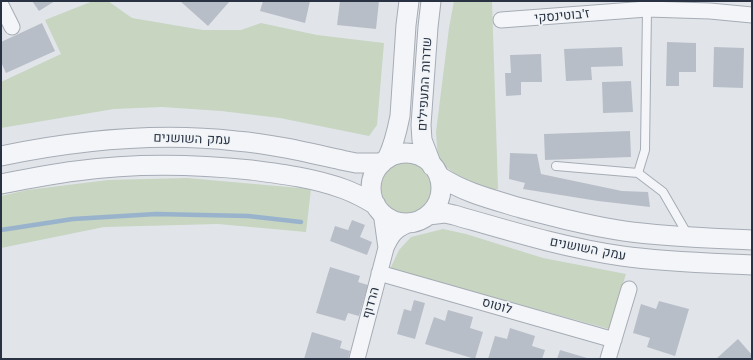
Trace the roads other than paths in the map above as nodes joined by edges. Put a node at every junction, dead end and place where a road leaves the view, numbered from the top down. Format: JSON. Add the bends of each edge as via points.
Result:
{"nodes":[{"id":1,"x":409,"y":1,"type":"edge"},
{"id":2,"x":431,"y":1,"type":"edge"},
{"id":3,"x":1,"y":5,"type":"edge"},
{"id":4,"x":647,"y":5,"type":"edge"},
{"id":5,"x":752,"y":15,"type":"edge"},
{"id":6,"x":501,"y":20,"type":"dead end"},
{"id":7,"x":12,"y":27,"type":"dead end"},
{"id":8,"x":1,"y":156,"type":"edge"},
{"id":9,"x":384,"y":161,"type":"junction"},
{"id":10,"x":556,"y":166,"type":"dead end"},
{"id":11,"x":436,"y":171,"type":"junction"},
{"id":12,"x":638,"y":173,"type":"junction"},
{"id":13,"x":1,"y":184,"type":"edge"},
{"id":14,"x":379,"y":209,"type":"junction"},
{"id":15,"x":422,"y":218,"type":"junction"},
{"id":16,"x":689,"y":237,"type":"junction"},
{"id":17,"x":752,"y":240,"type":"edge"},
{"id":18,"x":386,"y":248,"type":"junction"},
{"id":19,"x":752,"y":265,"type":"edge"},
{"id":20,"x":379,"y":273,"type":"junction"},
{"id":21,"x":629,"y":289,"type":"dead end"},
{"id":22,"x":614,"y":340,"type":"junction"},
{"id":23,"x":357,"y":359,"type":"edge"},
{"id":24,"x":608,"y":359,"type":"edge"}],
"edges":[{"from":1,"to":9,"type":"street","name":"שדרות המעפילים","via":[[400,116],[392,149]]},
{"from":2,"to":11,"type":"street","name":"שדרות המעפילים","via":[[421,125],[422,140]]},
{"from":3,"to":7,"type":"street"},
{"from":4,"to":5,"type":"street","name":"ז'בוטינסקי"},
{"from":4,"to":6,"type":"street","name":"ז'בוטינסקי"},
{"from":4,"to":12,"type":"lane","via":[[645,150]]},
{"from":8,"to":9,"type":"street","name":"עמק השושנים","via":[[80,143],[153,137],[236,140],[351,162]]},
{"from":9,"to":11,"type":"street","via":[[406,153],[425,159]]},
{"from":9,"to":14,"type":"street","via":[[375,172],[372,183],[372,194]]},
{"from":10,"to":12,"type":"lane"},
{"from":11,"to":15,"type":"street","via":[[440,187],[439,197],[435,207]]},
{"from":11,"to":16,"type":"street","name":"עמק השושנים","via":[[454,186],[471,193],[557,218],[625,231]]},
{"from":12,"to":16,"type":"lane","via":[[663,192]]},
{"from":13,"to":14,"type":"street","name":"עמק השושנים","via":[[115,167],[187,166],[234,169],[312,180],[354,193]]},
{"from":14,"to":15,"type":"street","via":[[397,221],[407,222]]},
{"from":14,"to":18,"type":"street","name":"הרדוף"},
{"from":15,"to":18,"type":"street","name":"הרדוף","via":[[391,236]]},
{"from":15,"to":19,"type":"street","name":"עמק השושנים","via":[[445,213],[551,242],[622,256]]},
{"from":16,"to":17,"type":"street","name":"עמק השושנים"},
{"from":18,"to":20,"type":"street","name":"הרדוף"},
{"from":20,"to":22,"type":"street","name":"לוטוס"},
{"from":20,"to":23,"type":"street","name":"הרדוף"},
{"from":21,"to":22,"type":"street"},
{"from":22,"to":24,"type":"street"}]}
